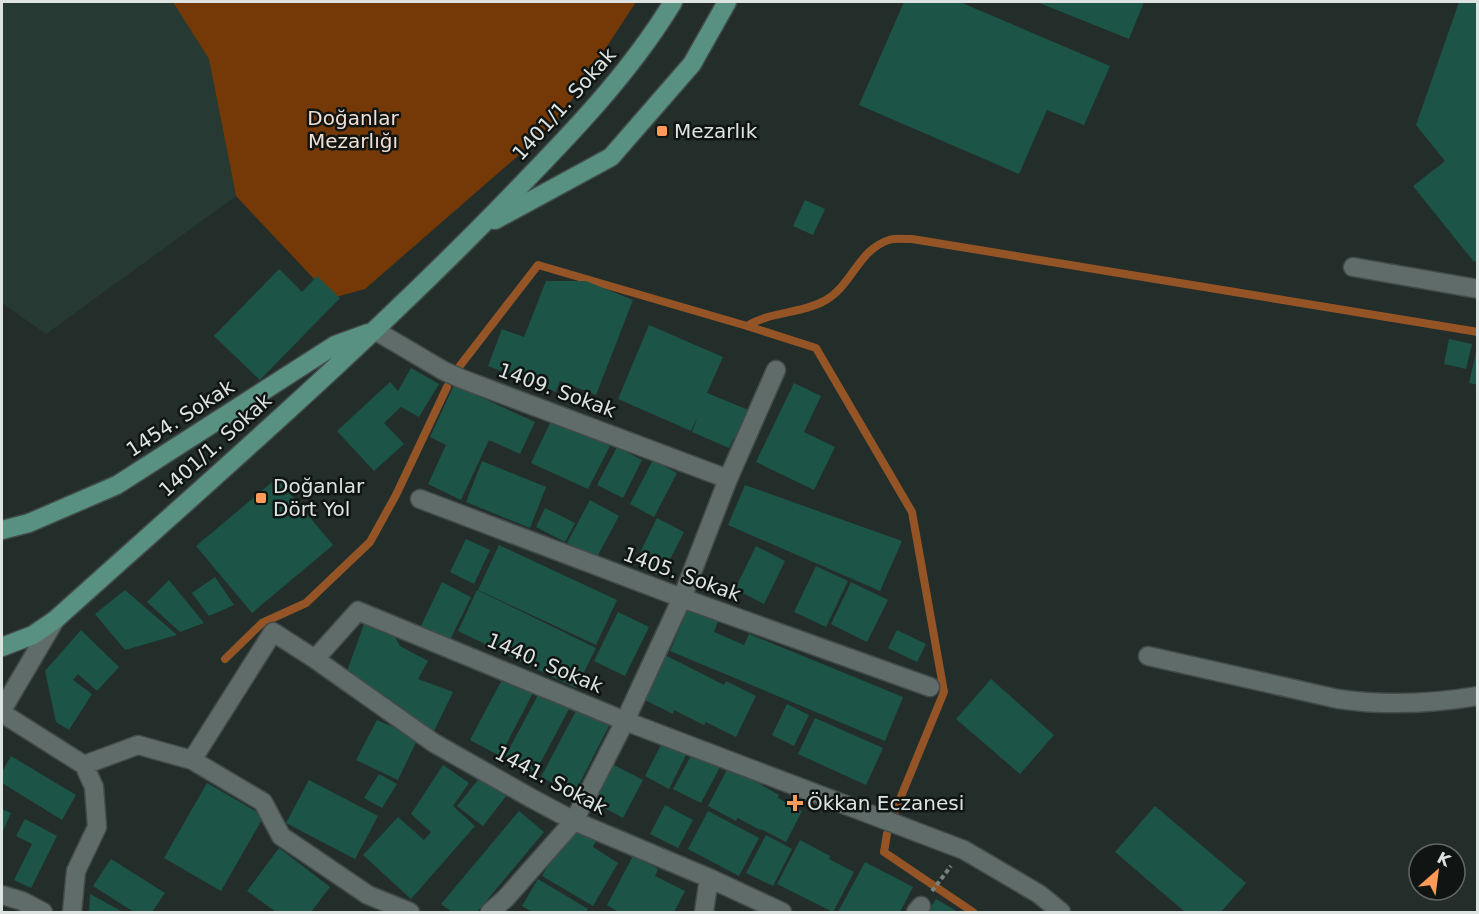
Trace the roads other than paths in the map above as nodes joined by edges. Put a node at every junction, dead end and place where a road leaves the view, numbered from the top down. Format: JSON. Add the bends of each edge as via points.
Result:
{"nodes":[{"id":1,"x":673,"y":2,"type":"edge"},
{"id":2,"x":727,"y":2,"type":"edge"},
{"id":3,"x":478,"y":229,"type":"junction"},
{"id":4,"x":1353,"y":267,"type":"dead end"},
{"id":5,"x":1478,"y":289,"type":"edge"},
{"id":6,"x":376,"y":331,"type":"junction"},
{"id":7,"x":776,"y":370,"type":"dead end"},
{"id":8,"x":728,"y":479,"type":"junction"},
{"id":9,"x":420,"y":499,"type":"dead end"},
{"id":10,"x":2,"y":530,"type":"edge"},
{"id":11,"x":682,"y":598,"type":"junction"},
{"id":12,"x":55,"y":620,"type":"junction"},
{"id":13,"x":2,"y":647,"type":"edge"},
{"id":14,"x":1148,"y":656,"type":"dead end"},
{"id":15,"x":315,"y":659,"type":"junction"},
{"id":16,"x":930,"y":687,"type":"dead end"},
{"id":17,"x":1478,"y":696,"type":"edge"},
{"id":18,"x":2,"y":712,"type":"edge"},
{"id":19,"x":625,"y":721,"type":"junction"},
{"id":20,"x":192,"y":760,"type":"junction"},
{"id":21,"x":84,"y":765,"type":"junction"},
{"id":22,"x":574,"y":821,"type":"junction"},
{"id":23,"x":709,"y":879,"type":"junction"},
{"id":24,"x":2,"y":895,"type":"edge"},
{"id":25,"x":43,"y":912,"type":"edge"},
{"id":26,"x":72,"y":912,"type":"edge"},
{"id":27,"x":410,"y":912,"type":"edge"},
{"id":28,"x":490,"y":912,"type":"edge"},
{"id":29,"x":704,"y":912,"type":"edge"},
{"id":30,"x":782,"y":912,"type":"edge"},
{"id":31,"x":1061,"y":912,"type":"edge"}],
"edges":[{"from":1,"to":3,"type":"main road","name":"1401/1. Sokak","via":[[651,38],[588,116]]},
{"from":2,"to":3,"type":"main road","name":"1401/1. Sokak","via":[[692,64],[611,157]]},
{"from":3,"to":6,"type":"main road","name":"1401/1. Sokak"},
{"from":4,"to":5,"type":"street"},
{"from":6,"to":8,"type":"street","name":"1409. Sokak","via":[[462,379]]},
{"from":6,"to":10,"type":"main road","name":"1454. Sokak","via":[[335,345],[117,485],[29,523]]},
{"from":6,"to":12,"type":"main road","name":"1401/1. Sokak"},
{"from":7,"to":8,"type":"street"},
{"from":8,"to":11,"type":"street"},
{"from":9,"to":11,"type":"street","name":"1405. Sokak"},
{"from":11,"to":16,"type":"street","name":"1405. Sokak"},
{"from":11,"to":19,"type":"street"},
{"from":12,"to":13,"type":"main road","via":[[33,635]]},
{"from":12,"to":18,"type":"street","name":"1401/1. Sokak"},
{"from":14,"to":17,"type":"street","via":[[1367,703],[1427,703]]},
{"from":15,"to":19,"type":"street","name":"1440. Sokak","via":[[358,611]]},
{"from":15,"to":20,"type":"street","via":[[273,632]]},
{"from":15,"to":22,"type":"street","name":"1441. Sokak","via":[[434,743]]},
{"from":18,"to":21,"type":"street"},
{"from":19,"to":22,"type":"street"},
{"from":19,"to":31,"type":"street","name":"1440. Sokak","via":[[964,850],[1039,894]]},
{"from":20,"to":21,"type":"street","via":[[138,745]]},
{"from":20,"to":27,"type":"street","via":[[263,802],[281,836],[368,895]]},
{"from":21,"to":26,"type":"street","via":[[94,787],[97,827],[76,872]]},
{"from":22,"to":23,"type":"street","name":"1441. Sokak"},
{"from":22,"to":28,"type":"street"},
{"from":23,"to":29,"type":"street"},
{"from":23,"to":30,"type":"street","name":"1441. Sokak"},
{"from":24,"to":25,"type":"street","via":[[22,900]]}]}
